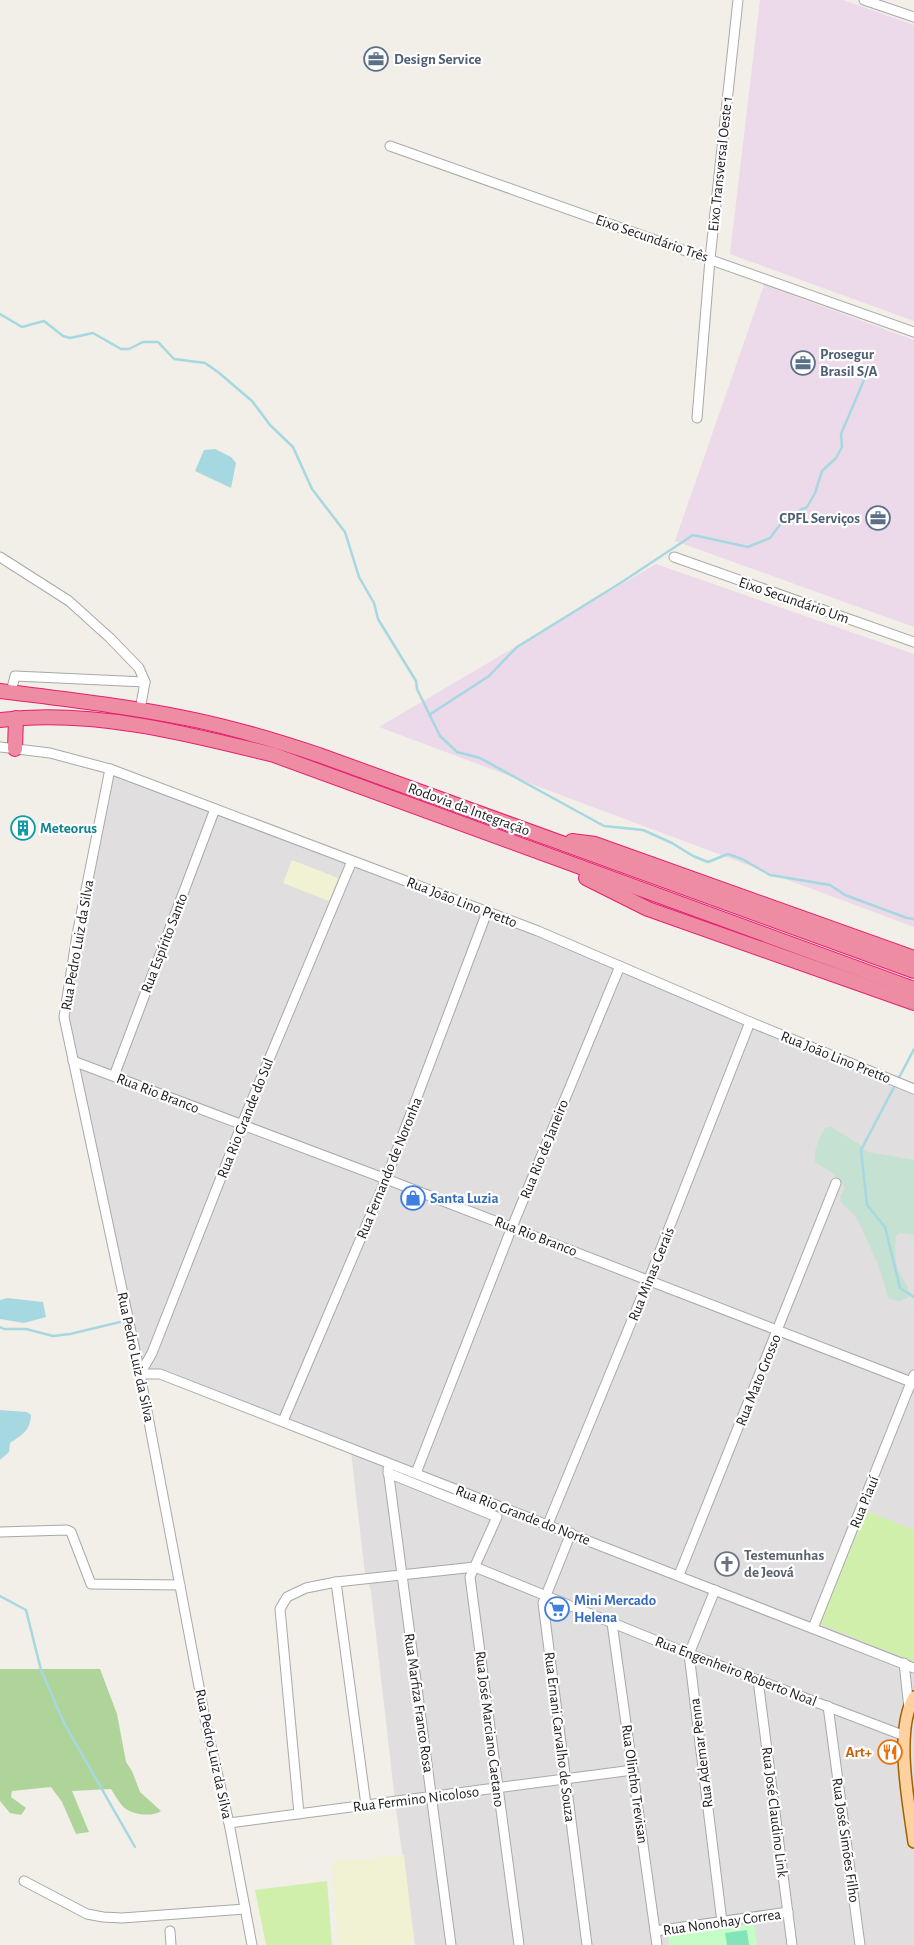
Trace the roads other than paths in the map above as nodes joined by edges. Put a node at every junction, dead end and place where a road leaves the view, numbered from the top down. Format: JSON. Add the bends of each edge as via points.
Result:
{"nodes":[{"id":1,"x":738,"y":0,"type":"edge"},
{"id":2,"x":864,"y":0,"type":"edge"},
{"id":3,"x":914,"y":17,"type":"edge"},
{"id":4,"x":390,"y":146,"type":"dead end"},
{"id":5,"x":710,"y":259,"type":"junction"},
{"id":6,"x":914,"y":332,"type":"edge"},
{"id":7,"x":697,"y":418,"type":"dead end"},
{"id":8,"x":0,"y":557,"type":"edge"},
{"id":9,"x":674,"y":557,"type":"dead end"},
{"id":10,"x":914,"y":642,"type":"edge"},
{"id":11,"x":145,"y":682,"type":"junction"},
{"id":12,"x":5,"y":692,"type":"edge"},
{"id":13,"x":140,"y":710,"type":"junction"},
{"id":14,"x":16,"y":718,"type":"junction"},
{"id":15,"x":0,"y":720,"type":"edge"},
{"id":16,"x":0,"y":747,"type":"edge"},
{"id":17,"x":15,"y":749,"type":"junction"},
{"id":18,"x":110,"y":769,"type":"junction"},
{"id":19,"x":215,"y":809,"type":"junction"},
{"id":20,"x":541,"y":836,"type":"junction"},
{"id":21,"x":537,"y":851,"type":"junction"},
{"id":22,"x":352,"y":862,"type":"junction"},
{"id":23,"x":487,"y":912,"type":"junction"},
{"id":24,"x":914,"y":958,"type":"edge"},
{"id":25,"x":620,"y":966,"type":"junction"},
{"id":26,"x":914,"y":971,"type":"edge"},
{"id":27,"x":914,"y":989,"type":"edge"},
{"id":28,"x":914,"y":1004,"type":"edge"},
{"id":29,"x":750,"y":1022,"type":"junction"},
{"id":30,"x":73,"y":1061,"type":"junction"},
{"id":31,"x":114,"y":1076,"type":"junction"},
{"id":32,"x":914,"y":1089,"type":"edge"},
{"id":33,"x":242,"y":1124,"type":"junction"},
{"id":34,"x":386,"y":1178,"type":"junction"},
{"id":35,"x":836,"y":1183,"type":"dead end"},
{"id":36,"x":512,"y":1227,"type":"junction"},
{"id":37,"x":649,"y":1280,"type":"junction"},
{"id":38,"x":779,"y":1329,"type":"junction"},
{"id":39,"x":140,"y":1374,"type":"junction"},
{"id":40,"x":913,"y":1380,"type":"edge"},
{"id":41,"x":283,"y":1421,"type":"junction"},
{"id":42,"x":387,"y":1462,"type":"junction"},
{"id":43,"x":388,"y":1473,"type":"junction"},
{"id":44,"x":416,"y":1473,"type":"junction"},
{"id":45,"x":548,"y":1524,"type":"junction"},
{"id":46,"x":0,"y":1532,"type":"edge"},
{"id":47,"x":571,"y":1533,"type":"junction"},
{"id":48,"x":475,"y":1567,"type":"junction"},
{"id":49,"x":402,"y":1575,"type":"junction"},
{"id":50,"x":678,"y":1576,"type":"junction"},
{"id":51,"x":336,"y":1582,"type":"junction"},
{"id":52,"x":180,"y":1585,"type":"junction"},
{"id":53,"x":715,"y":1590,"type":"junction"},
{"id":54,"x":546,"y":1595,"type":"junction"},
{"id":55,"x":612,"y":1623,"type":"junction"},
{"id":56,"x":813,"y":1628,"type":"junction"},
{"id":57,"x":689,"y":1654,"type":"junction"},
{"id":58,"x":904,"y":1663,"type":"junction"},
{"id":59,"x":914,"y":1668,"type":"edge"},
{"id":60,"x":758,"y":1680,"type":"junction"},
{"id":61,"x":912,"y":1703,"type":"edge"},
{"id":62,"x":828,"y":1706,"type":"junction"},
{"id":63,"x":910,"y":1738,"type":"edge"},
{"id":64,"x":633,"y":1770,"type":"junction"},
{"id":65,"x":566,"y":1779,"type":"junction"},
{"id":66,"x":498,"y":1788,"type":"junction"},
{"id":67,"x":431,"y":1796,"type":"junction"},
{"id":68,"x":366,"y":1805,"type":"junction"},
{"id":69,"x":299,"y":1814,"type":"junction"},
{"id":70,"x":228,"y":1823,"type":"junction"},
{"id":71,"x":914,"y":1842,"type":"edge"},
{"id":72,"x":24,"y":1881,"type":"dead end"},
{"id":73,"x":246,"y":1909,"type":"junction"},
{"id":74,"x":788,"y":1912,"type":"junction"},
{"id":75,"x":722,"y":1922,"type":"junction"},
{"id":76,"x":170,"y":1930,"type":"dead end"},
{"id":77,"x":655,"y":1931,"type":"junction"},
{"id":78,"x":172,"y":1945,"type":"edge"},
{"id":79,"x":252,"y":1945,"type":"edge"},
{"id":80,"x":451,"y":1945,"type":"edge"},
{"id":81,"x":519,"y":1945,"type":"edge"},
{"id":82,"x":587,"y":1945,"type":"edge"},
{"id":83,"x":657,"y":1945,"type":"edge"},
{"id":84,"x":792,"y":1945,"type":"edge"},
{"id":85,"x":860,"y":1945,"type":"edge"}],
"edges":[{"from":1,"to":5,"type":"street","name":"Eixo Transversal Oeste 1"},
{"from":2,"to":3,"type":"street"},
{"from":4,"to":5,"type":"street","name":"Eixo Secundário Três"},
{"from":5,"to":6,"type":"street","name":"Eixo Secundário Três"},
{"from":5,"to":7,"type":"street","name":"Eixo Transversal Oeste 1"},
{"from":8,"to":11,"type":"street","via":[[69,601],[139,668]]},
{"from":9,"to":10,"type":"street","name":"Eixo Secundário Um"},
{"from":11,"to":12,"type":"street","via":[[16,676]]},
{"from":11,"to":13,"type":"street"},
{"from":12,"to":13,"type":"highway","name":"Rodovia da Integração"},
{"from":13,"to":20,"type":"highway","name":"Rodovia da Integração","via":[[275,741]]},
{"from":14,"to":15,"type":"highway","name":"Rodovia da Integração"},
{"from":14,"to":17,"type":"highway"},
{"from":14,"to":21,"type":"highway","name":"Rodovia da Integração","via":[[73,718],[120,723],[231,744],[315,770]]},
{"from":16,"to":17,"type":"street","name":"Rua João Lino Pretto"},
{"from":17,"to":18,"type":"street","name":"Rua João Lino Pretto","via":[[50,753]]},
{"from":18,"to":19,"type":"street","name":"Rua João Lino Pretto"},
{"from":18,"to":30,"type":"street","name":"Rua Pedro Luiz da Silva","via":[[64,1018]]},
{"from":19,"to":22,"type":"street","name":"Rua João Lino Pretto"},
{"from":19,"to":31,"type":"street","name":"Rua Espírito Santo"},
{"from":20,"to":24,"type":"highway","via":[[595,844]]},
{"from":20,"to":26,"type":"highway","name":"Rodovia da Integração"},
{"from":21,"to":27,"type":"highway","name":"Rodovia da Integração"},
{"from":21,"to":28,"type":"highway","via":[[648,909]]},
{"from":22,"to":23,"type":"street","name":"Rua João Lino Pretto"},
{"from":22,"to":33,"type":"street","name":"Rua Rio Grande do Sul"},
{"from":23,"to":25,"type":"street","name":"Rua João Lino Pretto"},
{"from":23,"to":34,"type":"street","name":"Rua Fernando de Noronha"},
{"from":25,"to":29,"type":"street","name":"Rua João Lino Pretto"},
{"from":25,"to":36,"type":"street","name":"Rua Rio de Janeiro"},
{"from":29,"to":32,"type":"street","name":"Rua João Lino Pretto"},
{"from":29,"to":37,"type":"street","name":"Rua Minas Gerais"},
{"from":30,"to":31,"type":"street","name":"Rua Rio Branco"},
{"from":30,"to":39,"type":"street","name":"Rua Pedro Luiz da Silva"},
{"from":31,"to":33,"type":"street","name":"Rua Rio Branco"},
{"from":33,"to":34,"type":"street","name":"Rua Rio Branco"},
{"from":33,"to":39,"type":"street","name":"Rua Rio Grande do Sul","via":[[152,1353]]},
{"from":34,"to":36,"type":"street","name":"Rua Rio Branco"},
{"from":34,"to":41,"type":"street","name":"Rua Fernando de Noronha"},
{"from":35,"to":38,"type":"street","name":"Rua Mato Grosso"},
{"from":36,"to":37,"type":"street","name":"Rua Rio Branco"},
{"from":36,"to":44,"type":"street","name":"Rua Rio de Janeiro"},
{"from":37,"to":38,"type":"street","name":"Rua Rio Branco"},
{"from":37,"to":45,"type":"street","name":"Rua Minas Gerais"},
{"from":38,"to":40,"type":"street","name":"Rua Rio Branco"},
{"from":38,"to":50,"type":"street","name":"Rua Mato Grosso"},
{"from":39,"to":41,"type":"street","name":"Rua Rio Grande do Norte","via":[[160,1374]]},
{"from":39,"to":52,"type":"street","name":"Rua Pedro Luiz da Silva"},
{"from":40,"to":56,"type":"street","name":"Rua Piauí"},
{"from":41,"to":42,"type":"street","name":"Rua Rio Grande do Norte"},
{"from":42,"to":43,"type":"street","name":"Rua Marfiza Franco Rosa"},
{"from":42,"to":44,"type":"street","name":"Rua Rio Grande do Norte"},
{"from":43,"to":48,"type":"street","name":"Rua José Marciano Caetano","via":[[497,1517]]},
{"from":43,"to":49,"type":"street","name":"Rua Marfiza Franco Rosa"},
{"from":44,"to":45,"type":"street","name":"Rua Rio Grande do Norte"},
{"from":45,"to":47,"type":"street","name":"Rua Rio Grande do Norte"},
{"from":46,"to":52,"type":"street","via":[[71,1532],[91,1584]]},
{"from":47,"to":50,"type":"street","name":"Rua Rio Grande do Norte"},
{"from":47,"to":54,"type":"street","name":"Rua Ernani Carvalho de Souza"},
{"from":48,"to":49,"type":"street","name":"Rua Engenheiro Roberto Noal"},
{"from":48,"to":54,"type":"street","name":"Rua Engenheiro Roberto Noal"},
{"from":48,"to":66,"type":"street","name":"Rua José Marciano Caetano","via":[[470,1577]]},
{"from":49,"to":51,"type":"street","name":"Rua Engenheiro Roberto Noal"},
{"from":49,"to":67,"type":"street","name":"Rua Marfiza Franco Rosa"},
{"from":50,"to":53,"type":"street","name":"Rua Rio Grande do Norte"},
{"from":51,"to":68,"type":"street"},
{"from":51,"to":69,"type":"street","name":"Rua Engenheiro Roberto Noal","via":[[306,1588],[287,1597],[280,1609]]},
{"from":52,"to":70,"type":"street","name":"Rua Pedro Luiz da Silva"},
{"from":53,"to":56,"type":"street","name":"Rua Rio Grande do Norte"},
{"from":53,"to":57,"type":"street","name":"Rua Ademar Penna"},
{"from":54,"to":55,"type":"street","name":"Rua Engenheiro Roberto Noal"},
{"from":54,"to":65,"type":"street","name":"Rua Ernani Carvalho de Souza","via":[[543,1603]]},
{"from":55,"to":57,"type":"street","name":"Rua Engenheiro Roberto Noal"},
{"from":55,"to":64,"type":"street","name":"Rua Olintho Trevisan"},
{"from":56,"to":58,"type":"street","name":"Rua Rio Grande do Norte"},
{"from":57,"to":60,"type":"street","name":"Rua Engenheiro Roberto Noal"},
{"from":57,"to":75,"type":"street","name":"Rua Ademar Penna"},
{"from":58,"to":59,"type":"street","name":"Rua Rio Grande do Norte"},
{"from":58,"to":61,"type":"street"},
{"from":60,"to":62,"type":"street","name":"Rua Engenheiro Roberto Noal"},
{"from":60,"to":74,"type":"street","name":"Rua José Claudino Link"},
{"from":61,"to":63,"type":"main road"},
{"from":62,"to":63,"type":"street","name":"Rua Engenheiro Roberto Noal"},
{"from":62,"to":85,"type":"street","name":"Rua José Simões Filho"},
{"from":63,"to":71,"type":"main road","via":[[905,1769]]},
{"from":64,"to":65,"type":"street","name":"Rua Fermino Nicoloso"},
{"from":64,"to":77,"type":"street","name":"Rua Olintho Trevisan"},
{"from":65,"to":66,"type":"street","name":"Rua Fermino Nicoloso"},
{"from":65,"to":82,"type":"street","name":"Rua Ernani Carvalho de Souza"},
{"from":66,"to":67,"type":"street","name":"Rua Fermino Nicoloso"},
{"from":66,"to":81,"type":"street","name":"Rua José Marciano Caetano"},
{"from":67,"to":68,"type":"street","name":"Rua Fermino Nicoloso"},
{"from":67,"to":80,"type":"street","name":"Rua Marfiza Franco Rosa"},
{"from":68,"to":69,"type":"street","name":"Rua Fermino Nicoloso"},
{"from":69,"to":70,"type":"street","name":"Rua Fermino Nicoloso"},
{"from":70,"to":73,"type":"street","name":"Rua Pedro Luiz da Silva"},
{"from":72,"to":73,"type":"street","via":[[87,1914],[102,1918]]},
{"from":73,"to":79,"type":"street","name":"Rua Pedro Luiz da Silva"},
{"from":74,"to":75,"type":"street","name":"Rua Nonohay Correa"},
{"from":74,"to":84,"type":"street","name":"Rua José Claudino Link"},
{"from":75,"to":77,"type":"street","name":"Rua Nonohay Correa"},
{"from":76,"to":78,"type":"street"},
{"from":77,"to":83,"type":"street","name":"Rua Olintho Trevisan"}]}
